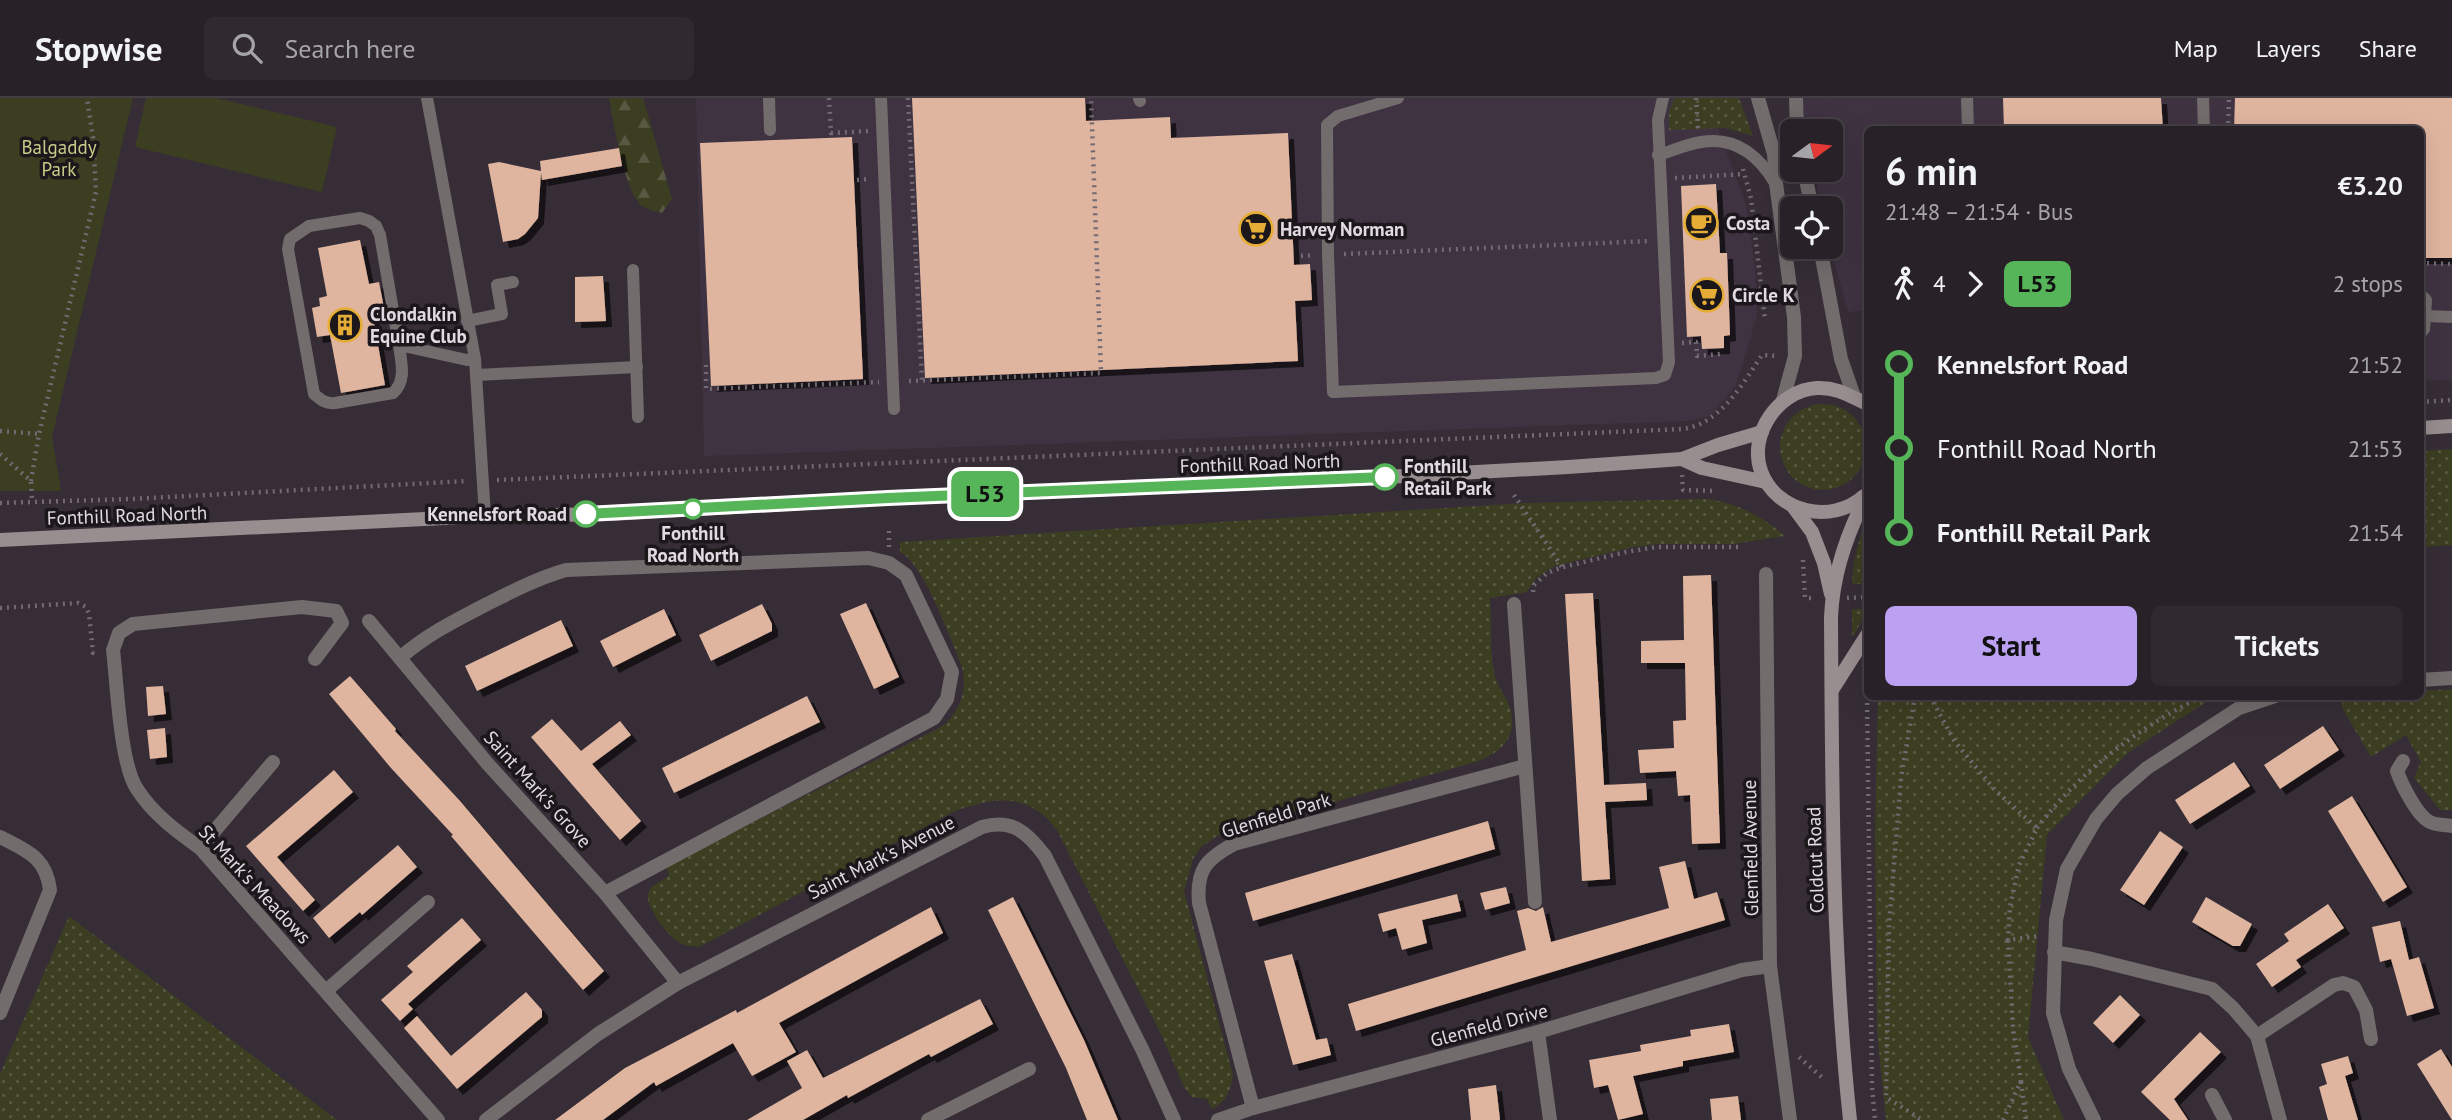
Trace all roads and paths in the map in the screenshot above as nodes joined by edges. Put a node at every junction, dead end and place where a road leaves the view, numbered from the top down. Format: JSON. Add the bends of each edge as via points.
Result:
{"nodes":[{"id":1,"x":87,"y":98,"type":"edge"},
{"id":2,"x":427,"y":98,"type":"edge"},
{"id":3,"x":769,"y":98,"type":"edge"},
{"id":4,"x":830,"y":98,"type":"edge"},
{"id":5,"x":881,"y":98,"type":"edge"},
{"id":6,"x":908,"y":98,"type":"edge"},
{"id":7,"x":1091,"y":98,"type":"edge"},
{"id":8,"x":1398,"y":98,"type":"edge"},
{"id":9,"x":1663,"y":98,"type":"edge"},
{"id":10,"x":1696,"y":98,"type":"edge"},
{"id":11,"x":1758,"y":98,"type":"edge"},
{"id":12,"x":1796,"y":98,"type":"edge"},
{"id":13,"x":1967,"y":98,"type":"edge"},
{"id":14,"x":2203,"y":98,"type":"edge"},
{"id":15,"x":2230,"y":98,"type":"edge"},
{"id":16,"x":1797,"y":119,"type":"edge"},
{"id":17,"x":1968,"y":126,"type":"edge"},
{"id":18,"x":2204,"y":126,"type":"edge"},
{"id":19,"x":2228,"y":126,"type":"edge"},
{"id":20,"x":1698,"y":129,"type":"dead end"},
{"id":21,"x":770,"y":130,"type":"dead end"},
{"id":22,"x":869,"y":131,"type":"dead end"},
{"id":23,"x":1658,"y":155,"type":"junction"},
{"id":24,"x":1739,"y":161,"type":"dead end"},
{"id":25,"x":1675,"y":169,"type":"dead end"},
{"id":26,"x":1744,"y":174,"type":"junction"},
{"id":27,"x":1776,"y":183,"type":"junction"},
{"id":28,"x":1663,"y":240,"type":"junction"},
{"id":29,"x":1328,"y":254,"type":"junction"},
{"id":30,"x":1301,"y":256,"type":"dead end"},
{"id":31,"x":1822,"y":259,"type":"edge"},
{"id":32,"x":2424,"y":263,"type":"edge"},
{"id":33,"x":2452,"y":264,"type":"edge"},
{"id":34,"x":633,"y":270,"type":"dead end"},
{"id":35,"x":513,"y":282,"type":"dead end"},
{"id":36,"x":2424,"y":298,"type":"edge"},
{"id":37,"x":2425,"y":316,"type":"junction"},
{"id":38,"x":2452,"y":317,"type":"edge"},
{"id":39,"x":1765,"y":320,"type":"dead end"},
{"id":40,"x":467,"y":321,"type":"junction"},
{"id":41,"x":2424,"y":329,"type":"edge"},
{"id":42,"x":399,"y":345,"type":"junction"},
{"id":43,"x":1781,"y":356,"type":"dead end"},
{"id":44,"x":475,"y":359,"type":"junction"},
{"id":45,"x":706,"y":365,"type":"dead end"},
{"id":46,"x":636,"y":367,"type":"junction"},
{"id":47,"x":477,"y":375,"type":"junction"},
{"id":48,"x":922,"y":381,"type":"junction"},
{"id":49,"x":893,"y":382,"type":"junction"},
{"id":50,"x":1783,"y":400,"type":"junction"},
{"id":51,"x":2452,"y":400,"type":"edge"},
{"id":52,"x":1862,"y":402,"type":"edge"},
{"id":53,"x":2424,"y":402,"type":"edge"},
{"id":54,"x":894,"y":409,"type":"dead end"},
{"id":55,"x":638,"y":417,"type":"dead end"},
{"id":56,"x":2452,"y":426,"type":"edge"},
{"id":57,"x":2424,"y":428,"type":"edge"},
{"id":58,"x":1682,"y":429,"type":"junction"},
{"id":59,"x":0,"y":431,"type":"edge"},
{"id":60,"x":1762,"y":432,"type":"junction"},
{"id":61,"x":39,"y":434,"type":"junction"},
{"id":62,"x":1683,"y":441,"type":"dead end"},
{"id":63,"x":0,"y":454,"type":"edge"},
{"id":64,"x":1682,"y":459,"type":"junction"},
{"id":65,"x":484,"y":480,"type":"junction"},
{"id":66,"x":31,"y":481,"type":"junction"},
{"id":67,"x":1766,"y":482,"type":"junction"},
{"id":68,"x":1682,"y":488,"type":"dead end"},
{"id":69,"x":1721,"y":491,"type":"dead end"},
{"id":70,"x":1514,"y":495,"type":"dead end"},
{"id":71,"x":1864,"y":496,"type":"edge"},
{"id":72,"x":1864,"y":500,"type":"edge"},
{"id":73,"x":32,"y":502,"type":"junction"},
{"id":74,"x":0,"y":503,"type":"edge"},
{"id":75,"x":1792,"y":505,"type":"junction"},
{"id":76,"x":485,"y":516,"type":"junction"},
{"id":77,"x":0,"y":540,"type":"edge"},
{"id":78,"x":1738,"y":547,"type":"dead end"},
{"id":79,"x":1800,"y":549,"type":"dead end"},
{"id":80,"x":1563,"y":567,"type":"junction"},
{"id":81,"x":1766,"y":574,"type":"dead end"},
{"id":82,"x":1533,"y":592,"type":"dead end"},
{"id":83,"x":1864,"y":597,"type":"edge"},
{"id":84,"x":1811,"y":598,"type":"dead end"},
{"id":85,"x":1832,"y":598,"type":"junction"},
{"id":86,"x":1853,"y":598,"type":"dead end"},
{"id":87,"x":1514,"y":604,"type":"dead end"},
{"id":88,"x":0,"y":608,"type":"edge"},
{"id":89,"x":369,"y":621,"type":"dead end"},
{"id":90,"x":1864,"y":640,"type":"edge"},
{"id":91,"x":113,"y":650,"type":"junction"},
{"id":92,"x":400,"y":657,"type":"junction"},
{"id":93,"x":315,"y":659,"type":"dead end"},
{"id":94,"x":2452,"y":678,"type":"edge"},
{"id":95,"x":2424,"y":680,"type":"edge"},
{"id":96,"x":1832,"y":690,"type":"junction"},
{"id":97,"x":1867,"y":700,"type":"edge"},
{"id":98,"x":1914,"y":700,"type":"edge"},
{"id":99,"x":1932,"y":700,"type":"edge"},
{"id":100,"x":2196,"y":700,"type":"edge"},
{"id":101,"x":2263,"y":700,"type":"edge"},
{"id":102,"x":2403,"y":761,"type":"dead end"},
{"id":103,"x":272,"y":762,"type":"dead end"},
{"id":104,"x":1525,"y":766,"type":"junction"},
{"id":105,"x":2452,"y":825,"type":"edge"},
{"id":106,"x":2038,"y":828,"type":"junction"},
{"id":107,"x":0,"y":837,"type":"edge"},
{"id":108,"x":200,"y":848,"type":"junction"},
{"id":109,"x":604,"y":892,"type":"junction"},
{"id":110,"x":428,"y":902,"type":"dead end"},
{"id":111,"x":1535,"y":902,"type":"dead end"},
{"id":112,"x":2008,"y":940,"type":"junction"},
{"id":113,"x":2054,"y":945,"type":"junction"},
{"id":114,"x":1770,"y":966,"type":"junction"},
{"id":115,"x":678,"y":983,"type":"junction"},
{"id":116,"x":327,"y":990,"type":"junction"},
{"id":117,"x":0,"y":1013,"type":"edge"},
{"id":118,"x":1538,"y":1032,"type":"junction"},
{"id":119,"x":2257,"y":1036,"type":"junction"},
{"id":120,"x":2371,"y":1039,"type":"dead end"},
{"id":121,"x":1797,"y":1055,"type":"dead end"},
{"id":122,"x":1029,"y":1069,"type":"dead end"},
{"id":123,"x":1825,"y":1080,"type":"dead end"},
{"id":124,"x":2021,"y":1081,"type":"junction"},
{"id":125,"x":2212,"y":1095,"type":"dead end"},
{"id":126,"x":1253,"y":1108,"type":"junction"},
{"id":127,"x":438,"y":1120,"type":"edge"},
{"id":128,"x":486,"y":1120,"type":"edge"},
{"id":129,"x":928,"y":1120,"type":"edge"},
{"id":130,"x":1174,"y":1120,"type":"edge"},
{"id":131,"x":1218,"y":1120,"type":"edge"},
{"id":132,"x":1550,"y":1120,"type":"edge"},
{"id":133,"x":1790,"y":1120,"type":"edge"},
{"id":134,"x":1850,"y":1120,"type":"edge"},
{"id":135,"x":1875,"y":1120,"type":"edge"},
{"id":136,"x":1922,"y":1120,"type":"edge"},
{"id":137,"x":2003,"y":1120,"type":"edge"},
{"id":138,"x":2026,"y":1120,"type":"edge"},
{"id":139,"x":2094,"y":1120,"type":"edge"},
{"id":140,"x":2225,"y":1120,"type":"edge"},
{"id":141,"x":2274,"y":1120,"type":"edge"},
{"id":142,"x":2280,"y":1120,"type":"edge"}],
"edges":[{"from":1,"to":61,"type":"path","via":[[96,192]]},
{"from":2,"to":40,"type":"lane"},
{"from":3,"to":21,"type":"lane"},
{"from":4,"to":22,"type":"path","via":[[831,133]]},
{"from":5,"to":49,"type":"lane"},
{"from":6,"to":48,"type":"path"},
{"from":7,"to":48,"type":"path","via":[[1101,373]]},
{"from":8,"to":29,"type":"lane","via":[[1344,114],[1327,125]]},
{"from":9,"to":23,"type":"lane"},
{"from":10,"to":20,"type":"path"},
{"from":11,"to":27,"type":"street","via":[[1774,154]]},
{"from":12,"to":16,"type":"street"},
{"from":13,"to":17,"type":"lane"},
{"from":14,"to":18,"type":"lane"},
{"from":15,"to":19,"type":"path"},
{"from":23,"to":27,"type":"lane","via":[[1700,142],[1728,144],[1754,154]]},
{"from":23,"to":28,"type":"lane"},
{"from":24,"to":26,"type":"path"},
{"from":25,"to":26,"type":"path","via":[[1675,178]]},
{"from":26,"to":39,"type":"path","via":[[1751,198]]},
{"from":27,"to":50,"type":"street","via":[[1794,317],[1795,356]]},
{"from":28,"to":29,"type":"path"},
{"from":28,"to":29,"type":"lane","via":[[1669,362],[1665,374],[1505,386],[1333,392]]},
{"from":29,"to":30,"type":"path"},
{"from":31,"to":52,"type":"street","via":[[1842,359]]},
{"from":32,"to":33,"type":"path"},
{"from":34,"to":46,"type":"lane"},
{"from":35,"to":40,"type":"lane","via":[[497,285],[502,314]]},
{"from":36,"to":37,"type":"lane"},
{"from":37,"to":38,"type":"lane"},
{"from":37,"to":41,"type":"lane"},
{"from":40,"to":44,"type":"lane"},
{"from":42,"to":42,"type":"lane","via":[[402,377],[393,393],[328,404],[314,394],[288,249],[290,239],[309,226],[360,218],[376,226]]},
{"from":42,"to":44,"type":"lane"},
{"from":43,"to":58,"type":"path","via":[[1762,355],[1717,412],[1697,426]]},
{"from":44,"to":47,"type":"lane"},
{"from":45,"to":49,"type":"path","via":[[706,389]]},
{"from":46,"to":47,"type":"lane"},
{"from":46,"to":55,"type":"lane"},
{"from":47,"to":65,"type":"lane"},
{"from":48,"to":49,"type":"path"},
{"from":49,"to":54,"type":"lane"},
{"from":50,"to":52,"type":"main road","via":[[1815,388],[1835,389]]},
{"from":50,"to":60,"type":"main road"},
{"from":51,"to":53,"type":"path"},
{"from":56,"to":57,"type":"main road"},
{"from":58,"to":62,"type":"path"},
{"from":58,"to":65,"type":"path"},
{"from":59,"to":61,"type":"path"},
{"from":60,"to":64,"type":"main road","name":"Fonthill Road North"},
{"from":60,"to":67,"type":"main road","via":[[1760,468]]},
{"from":61,"to":66,"type":"path"},
{"from":63,"to":66,"type":"path"},
{"from":64,"to":67,"type":"main road","name":"Fonthill Road North"},
{"from":64,"to":76,"type":"main road","name":"Fonthill Road North","via":[[1337,480]]},
{"from":65,"to":73,"type":"path"},
{"from":65,"to":76,"type":"lane"},
{"from":66,"to":73,"type":"path"},
{"from":67,"to":75,"type":"main road","name":"Fonthill Road North"},
{"from":68,"to":69,"type":"path"},
{"from":70,"to":80,"type":"path"},
{"from":71,"to":75,"type":"main road","name":"Fonthill Road North","via":[[1830,513]]},
{"from":72,"to":85,"type":"main road","via":[[1847,536]]},
{"from":73,"to":74,"type":"path"},
{"from":75,"to":85,"type":"main road","via":[[1812,532]]},
{"from":76,"to":77,"type":"main road","name":"Fonthill Road North"},
{"from":78,"to":80,"type":"path","via":[[1657,547]]},
{"from":79,"to":84,"type":"path","via":[[1805,598]]},
{"from":80,"to":82,"type":"path","via":[[1539,578]]},
{"from":81,"to":114,"type":"street","name":"Glenfield Avenue"},
{"from":83,"to":86,"type":"path"},
{"from":85,"to":96,"type":"main road","name":"Coldcut Road"},
{"from":87,"to":104,"type":"street"},
{"from":88,"to":91,"type":"path","via":[[78,603],[89,614],[93,653]]},
{"from":89,"to":92,"type":"street","name":"Saint Mark's Grove"},
{"from":90,"to":96,"type":"main road"},
{"from":91,"to":93,"type":"street","via":[[119,634],[133,624],[302,607],[336,611],[342,623]]},
{"from":91,"to":108,"type":"street","name":"St Mark's Meadows","via":[[128,770],[137,789],[166,823]]},
{"from":92,"to":109,"type":"street","name":"Saint Mark's Grove","via":[[487,764]]},
{"from":92,"to":109,"type":"street","via":[[446,625],[542,577],[566,570],[869,558],[889,563],[906,575],[952,672],[947,699],[934,718]]},
{"from":94,"to":95,"type":"street"},
{"from":96,"to":134,"type":"main road","name":"Coldcut Road","via":[[1840,1027]]},
{"from":97,"to":135,"type":"path"},
{"from":98,"to":136,"type":"path","via":[[1901,778],[1889,926],[1886,1097]]},
{"from":99,"to":106,"type":"path","via":[[1955,742],[1995,790]]},
{"from":100,"to":106,"type":"path","via":[[2094,766],[2059,799]]},
{"from":101,"to":113,"type":"street","via":[[2239,708],[2147,768],[2117,794],[2096,819],[2067,869]]},
{"from":102,"to":105,"type":"street","via":[[2397,771],[2400,783],[2420,811],[2430,822]]},
{"from":103,"to":108,"type":"street"},
{"from":104,"to":111,"type":"street"},
{"from":104,"to":126,"type":"street","name":"Glenfield Park","via":[[1234,844],[1204,866],[1199,902]]},
{"from":106,"to":112,"type":"path","via":[[2019,864]]},
{"from":107,"to":117,"type":"street","via":[[43,865],[50,890]]},
{"from":108,"to":116,"type":"street","name":"St Mark's Meadows"},
{"from":109,"to":115,"type":"street","name":"Saint Mark's Grove"},
{"from":110,"to":116,"type":"street"},
{"from":112,"to":113,"type":"path","via":[[2032,935]]},
{"from":112,"to":124,"type":"path"},
{"from":113,"to":119,"type":"street","via":[[2212,989]]},
{"from":113,"to":139,"type":"street","via":[[2053,1013],[2069,1069]]},
{"from":114,"to":118,"type":"street","name":"Glenfield Drive","via":[[1742,970]]},
{"from":114,"to":133,"type":"street","name":"Glenfield Avenue"},
{"from":115,"to":128,"type":"street","name":"Saint Mark's Avenue","via":[[598,1034]]},
{"from":115,"to":130,"type":"street","name":"Saint Mark's Avenue","via":[[982,827],[1016,827],[1031,837],[1045,856]]},
{"from":116,"to":127,"type":"street","name":"St Mark's Meadows"},
{"from":118,"to":126,"type":"street","name":"Glenfield Drive"},
{"from":118,"to":132,"type":"street"},
{"from":119,"to":120,"type":"street","via":[[2343,983],[2354,987],[2366,1010]]},
{"from":119,"to":142,"type":"street"},
{"from":121,"to":123,"type":"path"},
{"from":122,"to":129,"type":"street"},
{"from":124,"to":137,"type":"path"},
{"from":124,"to":138,"type":"path"},
{"from":125,"to":140,"type":"street"},
{"from":126,"to":131,"type":"street","name":"Glenfield Drive"},
{"from":141,"to":142,"type":"street"}]}
